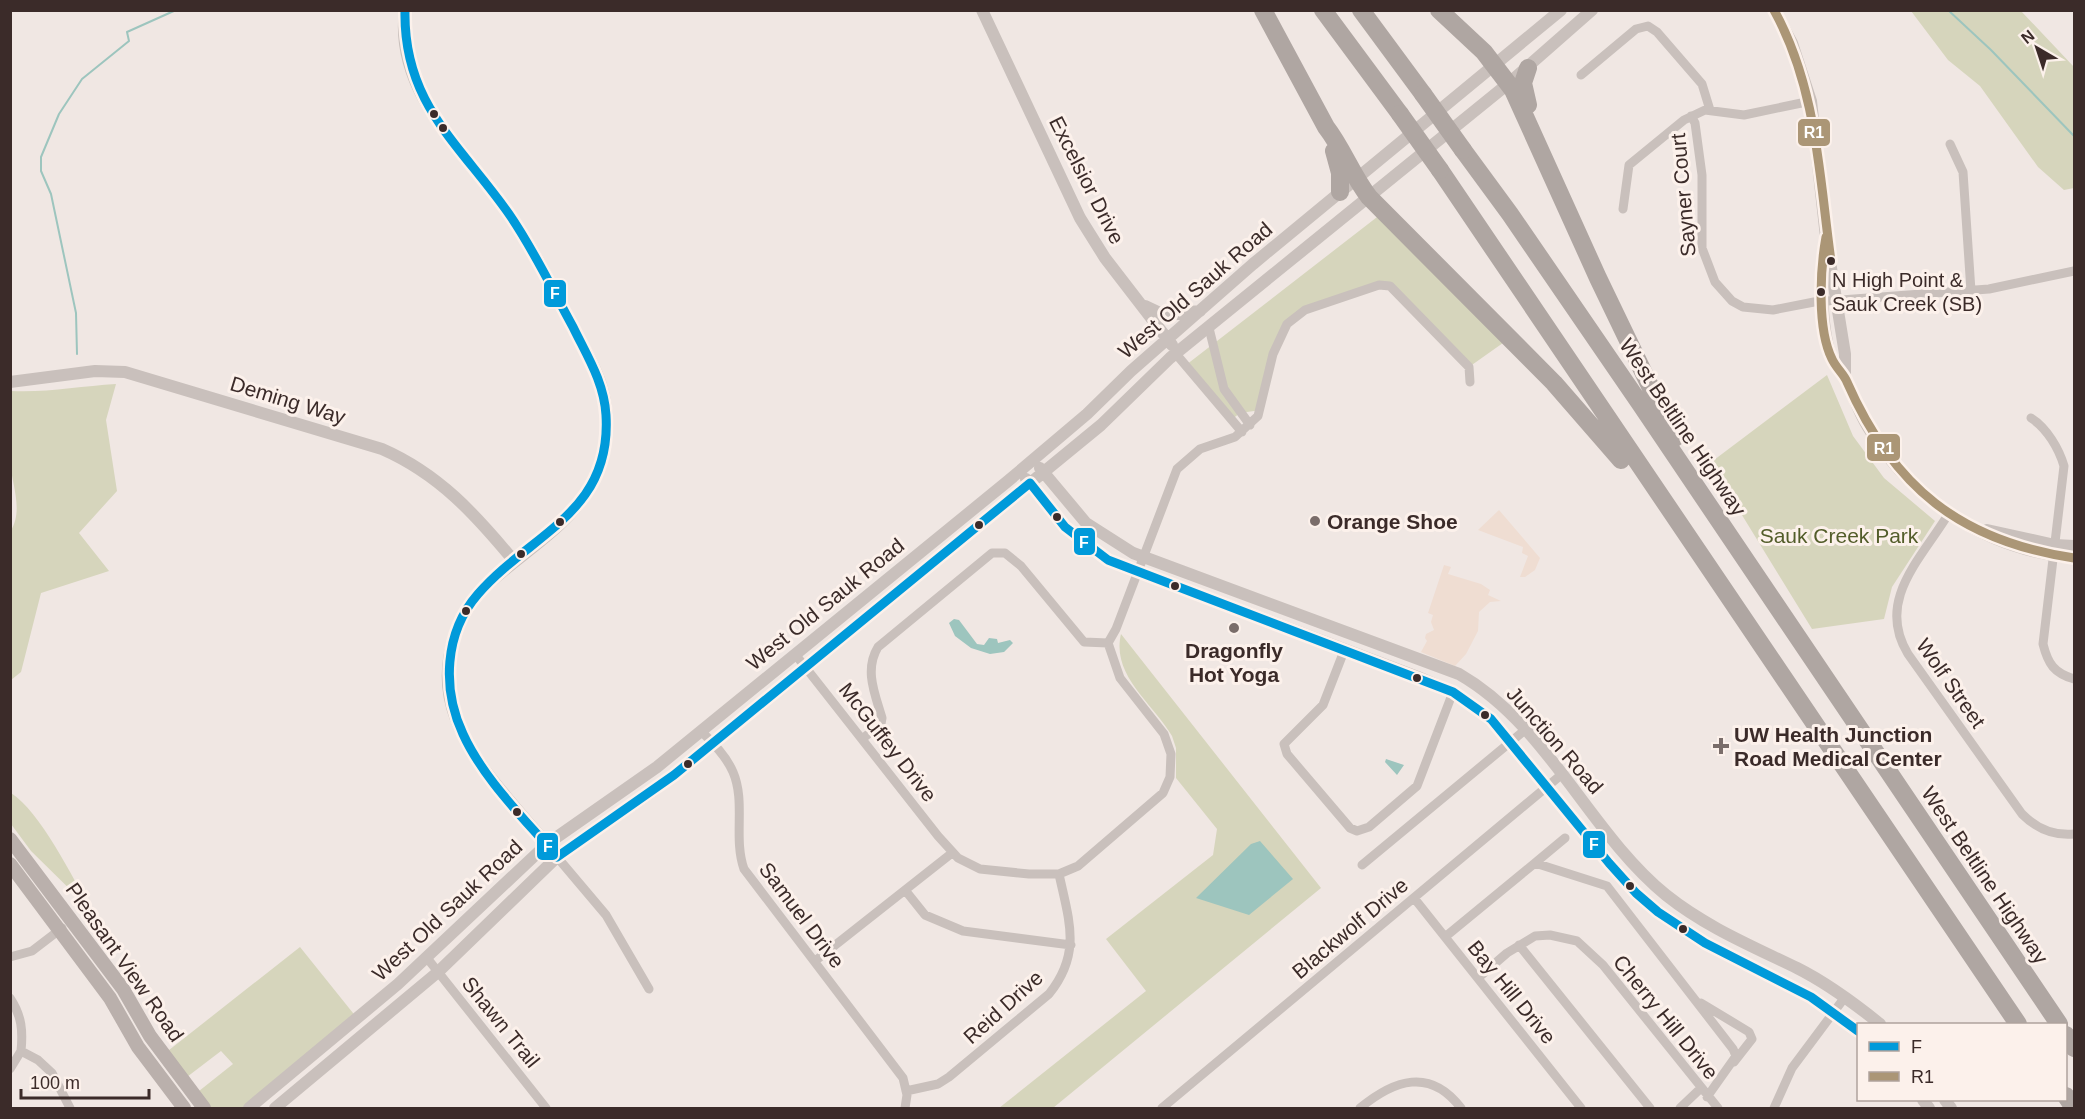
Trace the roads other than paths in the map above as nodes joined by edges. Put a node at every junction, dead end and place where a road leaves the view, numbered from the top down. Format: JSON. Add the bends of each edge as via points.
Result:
{"nodes":[{"id":1,"x":405,"y":10,"type":"edge"},
{"id":2,"x":982,"y":10,"type":"edge"},
{"id":3,"x":1263,"y":10,"type":"edge"},
{"id":4,"x":1323,"y":10,"type":"edge"},
{"id":5,"x":1361,"y":10,"type":"edge"},
{"id":6,"x":1439,"y":10,"type":"edge"},
{"id":7,"x":1561,"y":10,"type":"edge"},
{"id":8,"x":1592,"y":10,"type":"edge"},
{"id":9,"x":1774,"y":10,"type":"edge"},
{"id":10,"x":1495,"y":64,"type":"junction"},
{"id":11,"x":1528,"y":68,"type":"junction"},
{"id":12,"x":1581,"y":75,"type":"dead end"},
{"id":13,"x":1509,"y":83,"type":"junction"},
{"id":14,"x":1811,"y":100,"type":"junction"},
{"id":15,"x":1710,"y":110,"type":"junction"},
{"id":16,"x":1691,"y":116,"type":"junction"},
{"id":17,"x":1326,"y":127,"type":"junction"},
{"id":18,"x":1532,"y":130,"type":"junction"},
{"id":19,"x":1950,"y":144,"type":"dead end"},
{"id":20,"x":1356,"y":179,"type":"junction"},
{"id":21,"x":1340,"y":192,"type":"junction"},
{"id":22,"x":1369,"y":197,"type":"junction"},
{"id":23,"x":1623,"y":209,"type":"dead end"},
{"id":24,"x":2074,"y":271,"type":"edge"},
{"id":25,"x":1971,"y":291,"type":"junction"},
{"id":26,"x":1830,"y":302,"type":"junction"},
{"id":27,"x":1142,"y":304,"type":"junction"},
{"id":28,"x":1203,"y":310,"type":"junction"},
{"id":29,"x":1209,"y":328,"type":"junction"},
{"id":30,"x":1168,"y":338,"type":"junction"},
{"id":31,"x":1176,"y":354,"type":"junction"},
{"id":32,"x":10,"y":382,"type":"edge"},
{"id":33,"x":1470,"y":382,"type":"dead end"},
{"id":34,"x":2031,"y":418,"type":"dead end"},
{"id":35,"x":1250,"y":424,"type":"junction"},
{"id":36,"x":1242,"y":432,"type":"junction"},
{"id":37,"x":1033,"y":460,"type":"junction"},
{"id":38,"x":1020,"y":471,"type":"junction"},
{"id":39,"x":1044,"y":472,"type":"junction"},
{"id":40,"x":1030,"y":483,"type":"junction"},
{"id":41,"x":1949,"y":513,"type":"junction"},
{"id":42,"x":2074,"y":546,"type":"edge"},
{"id":43,"x":1737,"y":549,"type":"junction"},
{"id":44,"x":2054,"y":551,"type":"junction"},
{"id":45,"x":1143,"y":556,"type":"junction"},
{"id":46,"x":2074,"y":558,"type":"edge"},
{"id":47,"x":514,"y":561,"type":"junction"},
{"id":48,"x":1137,"y":573,"type":"junction"},
{"id":49,"x":1712,"y":574,"type":"junction"},
{"id":50,"x":1108,"y":643,"type":"junction"},
{"id":51,"x":1344,"y":651,"type":"junction"},
{"id":52,"x":795,"y":654,"type":"junction"},
{"id":53,"x":805,"y":666,"type":"junction"},
{"id":54,"x":2074,"y":679,"type":"edge"},
{"id":55,"x":1453,"y":692,"type":"junction"},
{"id":56,"x":1525,"y":730,"type":"junction"},
{"id":57,"x":701,"y":731,"type":"junction"},
{"id":58,"x":862,"y":739,"type":"junction"},
{"id":59,"x":1511,"y":741,"type":"junction"},
{"id":60,"x":712,"y":743,"type":"junction"},
{"id":61,"x":1561,"y":775,"type":"junction"},
{"id":62,"x":1547,"y":787,"type":"junction"},
{"id":63,"x":2074,"y":834,"type":"edge"},
{"id":64,"x":1564,"y":838,"type":"dead end"},
{"id":65,"x":10,"y":839,"type":"edge"},
{"id":66,"x":547,"y":844,"type":"junction"},
{"id":67,"x":952,"y":852,"type":"junction"},
{"id":68,"x":557,"y":857,"type":"junction"},
{"id":69,"x":1535,"y":863,"type":"junction"},
{"id":70,"x":10,"y":864,"type":"edge"},
{"id":71,"x":1362,"y":865,"type":"dead end"},
{"id":72,"x":1059,"y":874,"type":"junction"},
{"id":73,"x":905,"y":890,"type":"junction"},
{"id":74,"x":1414,"y":898,"type":"junction"},
{"id":75,"x":71,"y":921,"type":"junction"},
{"id":76,"x":58,"y":931,"type":"junction"},
{"id":77,"x":1445,"y":937,"type":"junction"},
{"id":78,"x":1071,"y":945,"type":"junction"},
{"id":79,"x":1518,"y":945,"type":"junction"},
{"id":80,"x":10,"y":957,"type":"edge"},
{"id":81,"x":427,"y":958,"type":"junction"},
{"id":82,"x":815,"y":961,"type":"junction"},
{"id":83,"x":438,"y":972,"type":"junction"},
{"id":84,"x":1478,"y":978,"type":"junction"},
{"id":85,"x":649,"y":989,"type":"dead end"},
{"id":86,"x":1845,"y":997,"type":"junction"},
{"id":87,"x":10,"y":998,"type":"edge"},
{"id":88,"x":1696,"y":1000,"type":"junction"},
{"id":89,"x":1834,"y":1011,"type":"junction"},
{"id":90,"x":1879,"y":1023,"type":"edge"},
{"id":91,"x":2017,"y":1023,"type":"edge"},
{"id":92,"x":2058,"y":1023,"type":"edge"},
{"id":93,"x":1857,"y":1029,"type":"edge"},
{"id":94,"x":21,"y":1051,"type":"junction"},
{"id":95,"x":1732,"y":1063,"type":"junction"},
{"id":96,"x":10,"y":1070,"type":"edge"},
{"id":97,"x":1700,"y":1089,"type":"junction"},
{"id":98,"x":906,"y":1091,"type":"junction"},
{"id":99,"x":1707,"y":1097,"type":"junction"},
{"id":100,"x":70,"y":1108,"type":"edge"},
{"id":101,"x":184,"y":1108,"type":"edge"},
{"id":102,"x":204,"y":1108,"type":"edge"},
{"id":103,"x":249,"y":1108,"type":"edge"},
{"id":104,"x":275,"y":1108,"type":"edge"},
{"id":105,"x":546,"y":1108,"type":"edge"},
{"id":106,"x":905,"y":1108,"type":"edge"},
{"id":107,"x":1162,"y":1108,"type":"edge"},
{"id":108,"x":1360,"y":1108,"type":"edge"},
{"id":109,"x":1460,"y":1108,"type":"edge"},
{"id":110,"x":1581,"y":1108,"type":"edge"},
{"id":111,"x":1650,"y":1108,"type":"edge"},
{"id":112,"x":1680,"y":1108,"type":"edge"},
{"id":113,"x":1718,"y":1108,"type":"edge"},
{"id":114,"x":1774,"y":1108,"type":"edge"}],
"edges":[{"from":1,"to":47,"type":"street","via":[[405,53],[419,93],[528,240],[603,392],[606,426],[595,477],[573,512]]},
{"from":2,"to":27,"type":"street","name":"Excelsior Drive","via":[[1080,218],[1105,258]]},
{"from":3,"to":17,"type":"highway"},
{"from":4,"to":49,"type":"highway","bridge":true,"via":[[1440,170]]},
{"from":5,"to":43,"type":"highway","name":"West Beltline Highway","bridge":true,"via":[[1510,213]]},
{"from":6,"to":10,"type":"highway"},
{"from":7,"to":10,"type":"street","name":"West Old Sauk Road"},
{"from":8,"to":11,"type":"street","name":"West Old Sauk Road"},
{"from":9,"to":14,"type":"street","via":[[1795,50]]},
{"from":10,"to":13,"type":"highway"},
{"from":10,"to":20,"type":"street","name":"West Old Sauk Road"},
{"from":11,"to":13,"type":"street","name":"West Old Sauk Road"},
{"from":11,"to":18,"type":"highway","via":[[1523,83]]},
{"from":12,"to":15,"type":"street","name":"Sayner Court","via":[[1636,29],[1648,26],[1702,84]]},
{"from":13,"to":18,"type":"highway"},
{"from":13,"to":22,"type":"street","name":"West Old Sauk Road"},
{"from":14,"to":15,"type":"street","via":[[1744,115]]},
{"from":14,"to":26,"type":"street","via":[[1826,237],[1821,255]]},
{"from":15,"to":16,"type":"street"},
{"from":16,"to":23,"type":"street","via":[[1629,165]]},
{"from":16,"to":26,"type":"street","name":"Sayner Court","via":[[1701,166],[1702,248],[1715,282],[1732,301],[1758,310]]},
{"from":17,"to":20,"type":"highway","via":[[1339,143]]},
{"from":17,"to":21,"type":"highway","via":[[1340,173]]},
{"from":18,"to":43,"type":"highway","via":[[1674,436]]},
{"from":19,"to":25,"type":"street","via":[[1963,172]]},
{"from":20,"to":21,"type":"street","name":"West Old Sauk Road"},
{"from":20,"to":22,"type":"highway"},
{"from":21,"to":28,"type":"street","name":"West Old Sauk Road"},
{"from":22,"to":29,"type":"street","name":"West Old Sauk Road"},
{"from":22,"to":49,"type":"highway","via":[[1577,407]]},
{"from":24,"to":25,"type":"street","name":"Sayner Court"},
{"from":25,"to":26,"type":"street","name":"Sayner Court"},
{"from":26,"to":41,"type":"street","via":[[1832,359],[1845,376],[1854,401],[1889,459],[1929,500]]},
{"from":27,"to":28,"type":"street","via":[[1164,315]]},
{"from":27,"to":30,"type":"street","name":"Excelsior Drive"},
{"from":28,"to":30,"type":"street","name":"West Old Sauk Road"},
{"from":29,"to":31,"type":"street","name":"West Old Sauk Road"},
{"from":29,"to":35,"type":"street","via":[[1224,389]]},
{"from":30,"to":31,"type":"street","name":"Excelsior Drive"},
{"from":30,"to":37,"type":"street","name":"West Old Sauk Road"},
{"from":31,"to":36,"type":"street"},
{"from":31,"to":39,"type":"street","name":"West Old Sauk Road"},
{"from":32,"to":47,"type":"street","name":"Deming Way","via":[[95,371],[125,372],[382,449],[418,467],[449,490]]},
{"from":33,"to":35,"type":"street","via":[[1469,367],[1390,286],[1379,285],[1305,310],[1287,324],[1273,354],[1261,411]]},
{"from":34,"to":44,"type":"street","via":[[2040,423],[2052,440],[2064,466]]},
{"from":35,"to":36,"type":"street"},
{"from":36,"to":45,"type":"street","via":[[1200,450],[1177,469]]},
{"from":37,"to":38,"type":"street","name":"West Old Sauk Road"},
{"from":37,"to":39,"type":"street","name":"Junction Road"},
{"from":38,"to":40,"type":"street","name":"Junction Road"},
{"from":38,"to":52,"type":"street","name":"West Old Sauk Road"},
{"from":39,"to":40,"type":"street","name":"West Old Sauk Road"},
{"from":39,"to":45,"type":"street","name":"Junction Road","via":[[1086,523],[1114,543]]},
{"from":40,"to":48,"type":"street","name":"Junction Road","via":[[1077,538],[1108,560]]},
{"from":40,"to":53,"type":"street","name":"West Old Sauk Road"},
{"from":41,"to":44,"type":"street","via":[[1973,527]]},
{"from":41,"to":63,"type":"street","name":"Wolf Street","via":[[1902,588],[1895,606],[1897,632],[1908,654],[2022,814],[2035,826],[2052,833]]},
{"from":42,"to":44,"type":"street"},
{"from":43,"to":92,"type":"highway","name":"West Beltline Highway"},
{"from":44,"to":46,"type":"street"},
{"from":44,"to":54,"type":"street","via":[[2043,644],[2050,666]]},
{"from":45,"to":48,"type":"street"},
{"from":45,"to":56,"type":"street","name":"Junction Road","via":[[1459,674],[1489,693]]},
{"from":47,"to":66,"type":"street","via":[[477,595],[458,627],[451,642],[448,689],[456,724],[466,742]]},
{"from":48,"to":50,"type":"street"},
{"from":48,"to":51,"type":"street","name":"Junction Road"},
{"from":49,"to":91,"type":"highway"},
{"from":50,"to":58,"type":"street","via":[[1084,642],[1021,566],[1005,553],[992,553],[878,647],[872,657],[870,675],[882,718]]},
{"from":50,"to":72,"type":"street","via":[[1120,678],[1164,734],[1171,754],[1170,777],[1163,793],[1150,807],[1078,866]]},
{"from":51,"to":55,"type":"street","name":"Junction Road"},
{"from":51,"to":55,"type":"street","via":[[1323,705],[1284,744],[1287,754],[1350,828],[1363,830],[1417,786]]},
{"from":52,"to":53,"type":"street","name":"McGuffey Drive"},
{"from":52,"to":57,"type":"street","name":"West Old Sauk Road"},
{"from":53,"to":58,"type":"street","name":"McGuffey Drive"},
{"from":53,"to":60,"type":"street","name":"West Old Sauk Road"},
{"from":55,"to":59,"type":"street","name":"Junction Road","via":[[1491,719]]},
{"from":56,"to":59,"type":"street"},
{"from":56,"to":61,"type":"street","name":"Junction Road"},
{"from":57,"to":60,"type":"street","name":"Samuel Drive"},
{"from":57,"to":66,"type":"street","name":"West Old Sauk Road"},
{"from":58,"to":67,"type":"street","name":"McGuffey Drive"},
{"from":59,"to":62,"type":"street","name":"Junction Road"},
{"from":59,"to":71,"type":"street"},
{"from":60,"to":68,"type":"street","name":"West Old Sauk Road","via":[[654,790]]},
{"from":60,"to":82,"type":"street","name":"Samuel Drive","via":[[735,780],[737,840],[744,869]]},
{"from":61,"to":62,"type":"street","name":"Blackwolf Drive"},
{"from":61,"to":86,"type":"street","name":"Junction Road","via":[[1633,864],[1668,896],[1718,930],[1799,969]]},
{"from":62,"to":74,"type":"street","name":"Blackwolf Drive"},
{"from":62,"to":89,"type":"street","name":"Junction Road","via":[[1616,871],[1658,912],[1705,943]]},
{"from":64,"to":69,"type":"street"},
{"from":65,"to":75,"type":"main road","name":"Pleasant View Road"},
{"from":66,"to":68,"type":"street"},
{"from":66,"to":81,"type":"street","name":"West Old Sauk Road"},
{"from":67,"to":72,"type":"street","via":[[980,869]]},
{"from":67,"to":73,"type":"street"},
{"from":68,"to":83,"type":"street","name":"West Old Sauk Road"},
{"from":68,"to":85,"type":"street","via":[[606,915]]},
{"from":69,"to":77,"type":"street"},
{"from":69,"to":88,"type":"street","via":[[1607,886]]},
{"from":70,"to":76,"type":"main road","name":"Pleasant View Road"},
{"from":72,"to":78,"type":"street","name":"Reid Drive"},
{"from":73,"to":78,"type":"street","via":[[925,915],[963,931]]},
{"from":73,"to":82,"type":"street"},
{"from":74,"to":77,"type":"street","name":"Bay Hill Drive"},
{"from":74,"to":107,"type":"street","name":"Blackwolf Drive"},
{"from":75,"to":76,"type":"street"},
{"from":75,"to":102,"type":"main road","name":"Pleasant View Road","via":[[117,980],[150,1036]]},
{"from":76,"to":80,"type":"street","via":[[32,951]]},
{"from":76,"to":101,"type":"main road","name":"Pleasant View Road","via":[[110,998],[138,1047]]},
{"from":77,"to":84,"type":"street","name":"Bay Hill Drive"},
{"from":78,"to":98,"type":"street","name":"Reid Drive","via":[[1065,970],[1050,994],[949,1077],[938,1084]]},
{"from":79,"to":84,"type":"street"},
{"from":79,"to":97,"type":"street","name":"Cherry Hill Drive","via":[[1535,936],[1550,935],[1577,941],[1586,948]]},
{"from":79,"to":111,"type":"street"},
{"from":81,"to":83,"type":"street","name":"Shawn Trail"},
{"from":81,"to":103,"type":"street","name":"West Old Sauk Road"},
{"from":82,"to":98,"type":"street","name":"Samuel Drive","via":[[903,1078]]},
{"from":83,"to":104,"type":"street","name":"West Old Sauk Road"},
{"from":83,"to":105,"type":"street","name":"Shawn Trail"},
{"from":84,"to":110,"type":"street","name":"Bay Hill Drive"},
{"from":86,"to":89,"type":"street"},
{"from":86,"to":90,"type":"street","name":"Junction Road"},
{"from":87,"to":94,"type":"street","via":[[22,1028]]},
{"from":88,"to":95,"type":"street","via":[[1733,1049],[1736,1056]]},
{"from":88,"to":95,"type":"street","via":[[1749,1032],[1752,1039]]},
{"from":89,"to":93,"type":"street","name":"Junction Road"},
{"from":89,"to":114,"type":"street","via":[[1792,1068]]},
{"from":94,"to":96,"type":"street"},
{"from":94,"to":100,"type":"street","via":[[52,1073]]},
{"from":95,"to":99,"type":"street"},
{"from":97,"to":99,"type":"street","name":"Cherry Hill Drive"},
{"from":97,"to":112,"type":"street"},
{"from":98,"to":106,"type":"street","name":"Samuel Drive"},
{"from":99,"to":113,"type":"street","name":"Cherry Hill Drive"},
{"from":108,"to":109,"type":"street","via":[[1389,1088],[1409,1082],[1425,1082],[1445,1090]]}]}
